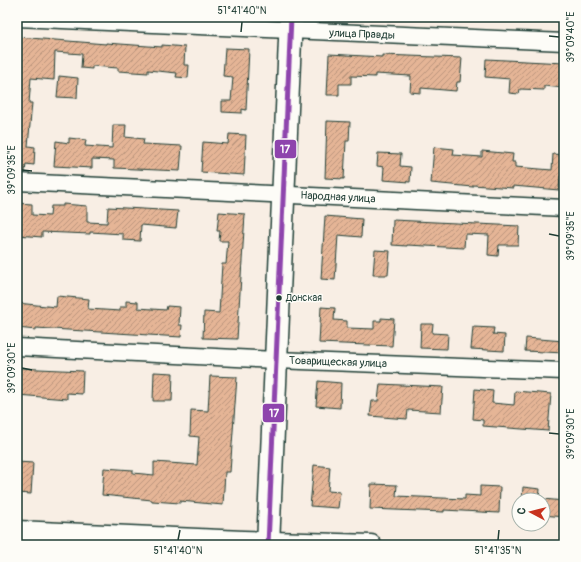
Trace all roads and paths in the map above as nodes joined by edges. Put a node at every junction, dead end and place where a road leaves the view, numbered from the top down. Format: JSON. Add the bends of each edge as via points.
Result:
{"nodes":[{"id":1,"x":17,"y":18,"type":"edge"},
{"id":2,"x":291,"y":24,"type":"edge"},
{"id":3,"x":564,"y":42,"type":"edge"},
{"id":4,"x":17,"y":182,"type":"edge"},
{"id":5,"x":283,"y":194,"type":"junction"},
{"id":6,"x":564,"y":208,"type":"edge"},
{"id":7,"x":17,"y":347,"type":"edge"},
{"id":8,"x":276,"y":360,"type":"junction"},
{"id":9,"x":564,"y":371,"type":"edge"},
{"id":10,"x":17,"y":531,"type":"edge"},
{"id":11,"x":268,"y":543,"type":"edge"},
{"id":12,"x":371,"y":545,"type":"edge"}],
"edges":[{"from":1,"to":2,"type":"street","name":"улица Правды"},
{"from":2,"to":3,"type":"street","name":"улица Правды"},
{"from":2,"to":5,"type":"main road"},
{"from":4,"to":5,"type":"street","name":"Народная улица"},
{"from":5,"to":6,"type":"street","name":"Народная улица"},
{"from":5,"to":8,"type":"main road"},
{"from":7,"to":8,"type":"street","name":"Товарищеская улица"},
{"from":8,"to":9,"type":"street","name":"Товарищеская улица"},
{"from":8,"to":11,"type":"main road"},
{"from":10,"to":11,"type":"street"},
{"from":11,"to":12,"type":"street"}]}
